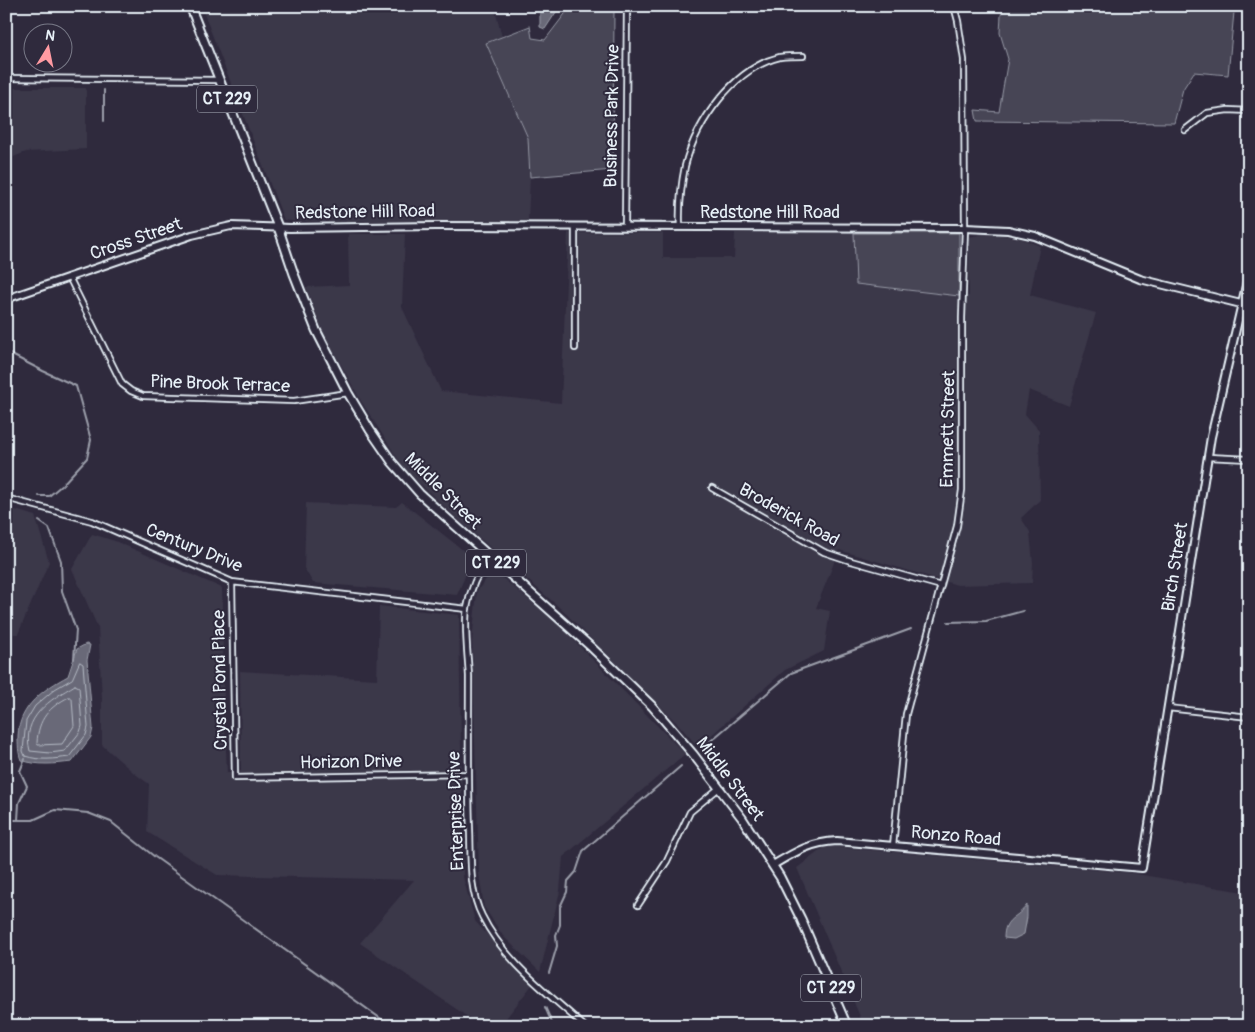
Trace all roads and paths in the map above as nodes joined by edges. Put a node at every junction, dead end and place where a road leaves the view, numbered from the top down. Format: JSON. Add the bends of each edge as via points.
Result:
{"nodes":[{"id":1,"x":190,"y":6,"type":"edge"},
{"id":2,"x":627,"y":6,"type":"edge"},
{"id":3,"x":954,"y":6,"type":"edge"},
{"id":4,"x":803,"y":56,"type":"dead end"},
{"id":5,"x":6,"y":78,"type":"edge"},
{"id":6,"x":219,"y":80,"type":"junction"},
{"id":7,"x":1249,"y":111,"type":"edge"},
{"id":8,"x":1185,"y":130,"type":"dead end"},
{"id":9,"x":278,"y":227,"type":"junction"},
{"id":10,"x":575,"y":227,"type":"junction"},
{"id":11,"x":625,"y":227,"type":"junction"},
{"id":12,"x":680,"y":227,"type":"junction"},
{"id":13,"x":965,"y":228,"type":"junction"},
{"id":14,"x":1249,"y":273,"type":"edge"},
{"id":15,"x":69,"y":277,"type":"junction"},
{"id":16,"x":6,"y":299,"type":"edge"},
{"id":17,"x":1242,"y":303,"type":"junction"},
{"id":18,"x":1249,"y":306,"type":"edge"},
{"id":19,"x":575,"y":348,"type":"dead end"},
{"id":20,"x":348,"y":392,"type":"junction"},
{"id":21,"x":1208,"y":457,"type":"junction"},
{"id":22,"x":1249,"y":459,"type":"edge"},
{"id":23,"x":712,"y":488,"type":"dead end"},
{"id":24,"x":6,"y":498,"type":"edge"},
{"id":25,"x":489,"y":557,"type":"junction"},
{"id":26,"x":232,"y":582,"type":"junction"},
{"id":27,"x":941,"y":586,"type":"junction"},
{"id":28,"x":467,"y":609,"type":"junction"},
{"id":29,"x":1168,"y":708,"type":"junction"},
{"id":30,"x":1249,"y":717,"type":"edge"},
{"id":31,"x":468,"y":774,"type":"junction"},
{"id":32,"x":235,"y":778,"type":"joint"},
{"id":33,"x":719,"y":788,"type":"junction"},
{"id":34,"x":893,"y":846,"type":"junction"},
{"id":35,"x":773,"y":865,"type":"junction"},
{"id":36,"x":1142,"y":868,"type":"joint"},
{"id":37,"x":638,"y":905,"type":"dead end"},
{"id":38,"x":584,"y":1026,"type":"edge"},
{"id":39,"x":847,"y":1026,"type":"edge"}],
"edges":[{"from":1,"to":6,"type":"main road","name":"Middle Street","number":"CT 229"},
{"from":2,"to":11,"type":"street","name":"Business Park Drive"},
{"from":3,"to":13,"type":"street","name":"Emmett Street","via":[[964,60]]},
{"from":4,"to":12,"type":"street","via":[[780,57],[752,69],[719,99],[704,122],[686,164],[681,188]]},
{"from":5,"to":6,"type":"street"},
{"from":6,"to":9,"type":"main road","name":"Middle Street","number":"CT 229"},
{"from":7,"to":8,"type":"street","via":[[1207,113]]},
{"from":9,"to":10,"type":"main road","name":"Redstone Hill Road"},
{"from":9,"to":15,"type":"main road","name":"Cross Street","via":[[231,226],[192,235]]},
{"from":9,"to":20,"type":"main road","name":"Middle Street","number":"CT 229","via":[[316,330]]},
{"from":10,"to":11,"type":"main road","name":"Redstone Hill Road"},
{"from":10,"to":19,"type":"street"},
{"from":11,"to":12,"type":"main road","name":"Redstone Hill Road"},
{"from":12,"to":13,"type":"main road","name":"Redstone Hill Road"},
{"from":13,"to":17,"type":"main road","name":"Redstone Hill Road","via":[[1021,232],[1140,279]]},
{"from":13,"to":27,"type":"street","name":"Emmett Street","via":[[962,490]]},
{"from":14,"to":17,"type":"main road","name":"Birch Street"},
{"from":15,"to":16,"type":"main road","name":"Cross Street"},
{"from":15,"to":20,"type":"street","name":"Pine Brook Terrace","via":[[122,384],[131,391],[156,398],[294,401]]},
{"from":17,"to":18,"type":"main road","name":"Redstone Hill Road"},
{"from":17,"to":21,"type":"main road","name":"Birch Street","via":[[1216,409]]},
{"from":20,"to":25,"type":"main road","name":"Middle Street","number":"CT 229","via":[[370,430],[404,477]]},
{"from":21,"to":22,"type":"street"},
{"from":21,"to":29,"type":"main road","name":"Birch Street"},
{"from":23,"to":27,"type":"street","name":"Broderick Road","via":[[824,552]]},
{"from":24,"to":26,"type":"street","name":"Century Drive","via":[[92,521]]},
{"from":25,"to":28,"type":"street","name":"Enterprise Drive","via":[[473,586]]},
{"from":25,"to":33,"type":"main road","name":"Middle Street","number":"CT 229","via":[[630,684],[677,734]]},
{"from":26,"to":28,"type":"street","name":"Century Drive"},
{"from":26,"to":32,"type":"street","name":"Crystal Pond Place"},
{"from":27,"to":34,"type":"street","name":"Emmett Street","via":[[904,726]]},
{"from":28,"to":31,"type":"street","name":"Enterprise Drive"},
{"from":29,"to":30,"type":"street"},
{"from":29,"to":36,"type":"main road","name":"Birch Street"},
{"from":31,"to":32,"type":"street","name":"Horizon Drive"},
{"from":31,"to":38,"type":"street","name":"Enterprise Drive","via":[[471,867],[480,915],[494,939],[514,961]]},
{"from":33,"to":35,"type":"main road","name":"Middle Street","number":"CT 229"},
{"from":33,"to":37,"type":"street","via":[[690,812],[667,861]]},
{"from":34,"to":35,"type":"main road","name":"Ronzo Road","via":[[818,842]]},
{"from":34,"to":36,"type":"main road","name":"Ronzo Road"},
{"from":35,"to":39,"type":"main road","name":"Middle Street","number":"CT 229","via":[[798,913]]}]}
